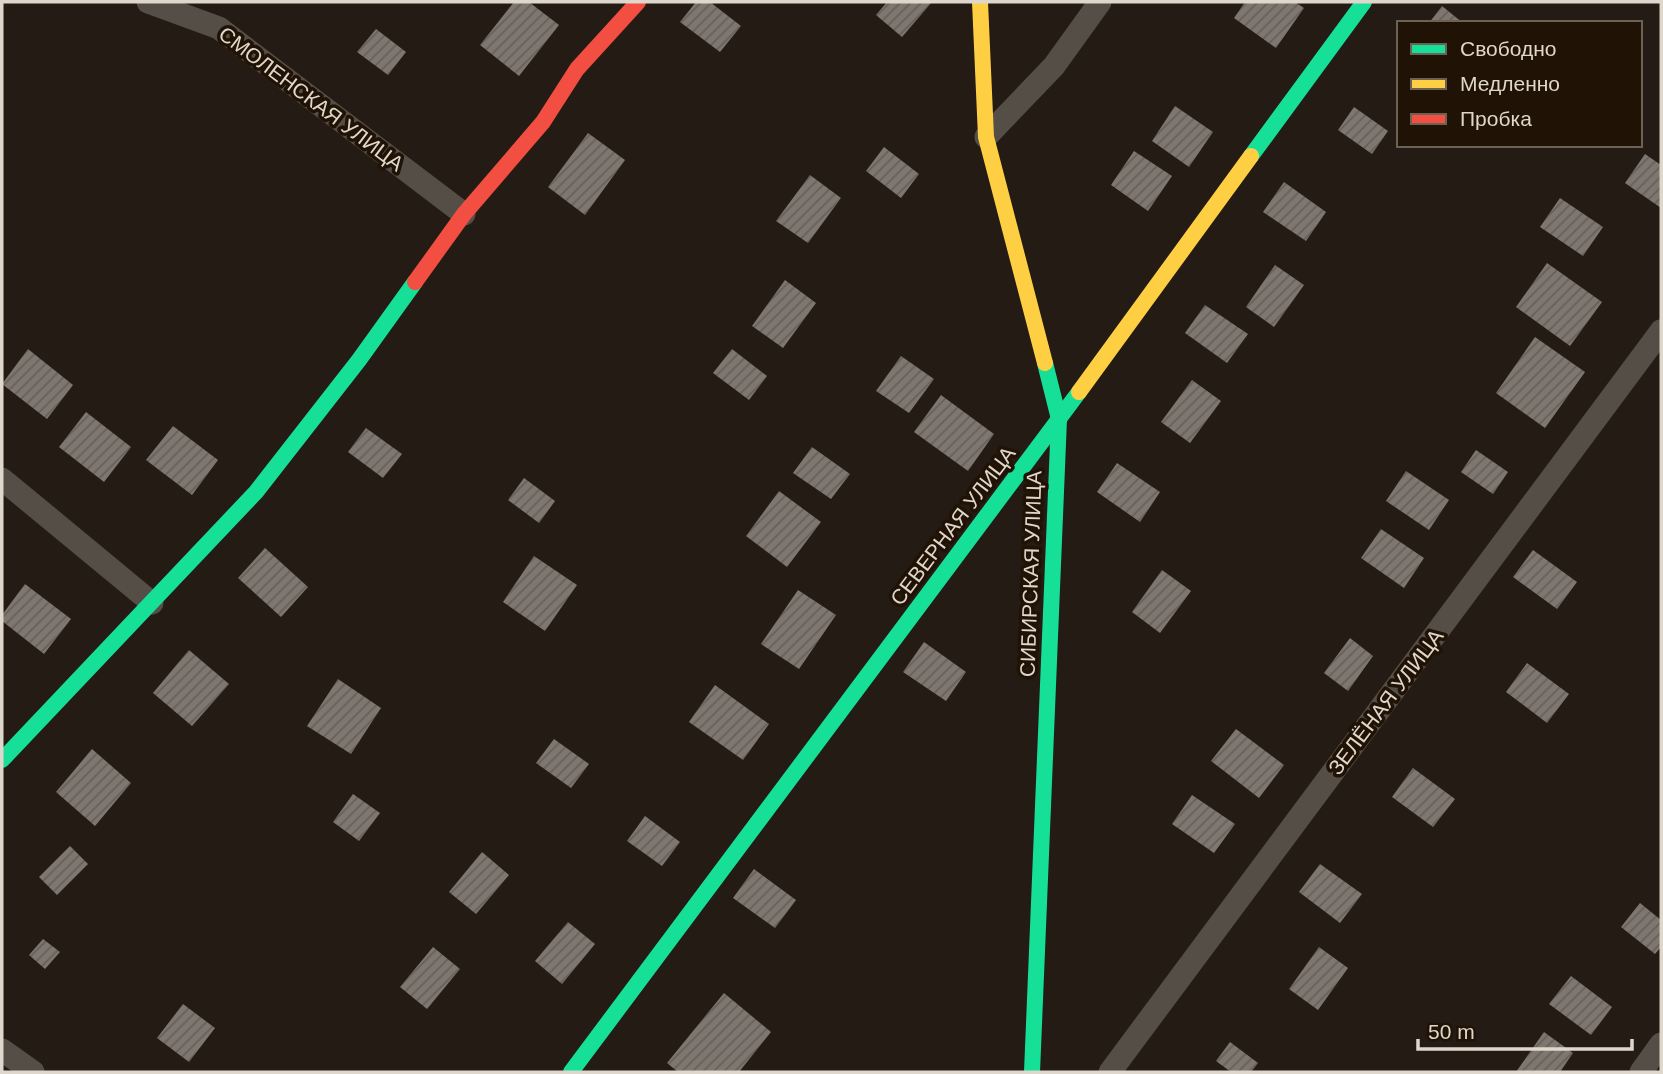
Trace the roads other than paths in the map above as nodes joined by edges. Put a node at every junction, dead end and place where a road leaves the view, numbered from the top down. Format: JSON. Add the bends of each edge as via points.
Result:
{"nodes":[{"id":1,"x":148,"y":2,"type":"edge"},
{"id":2,"x":638,"y":2,"type":"edge"},
{"id":3,"x":980,"y":2,"type":"edge"},
{"id":4,"x":1100,"y":2,"type":"edge"},
{"id":5,"x":1364,"y":2,"type":"edge"},
{"id":6,"x":986,"y":137,"type":"junction"},
{"id":7,"x":464,"y":214,"type":"junction"},
{"id":8,"x":1661,"y":331,"type":"edge"},
{"id":9,"x":1059,"y":419,"type":"junction"},
{"id":10,"x":2,"y":479,"type":"edge"},
{"id":11,"x":152,"y":603,"type":"junction"},
{"id":12,"x":2,"y":760,"type":"edge"},
{"id":13,"x":1661,"y":1044,"type":"edge"},
{"id":14,"x":2,"y":1050,"type":"edge"},
{"id":15,"x":33,"y":1072,"type":"edge"},
{"id":16,"x":570,"y":1072,"type":"edge"},
{"id":17,"x":1032,"y":1072,"type":"edge"},
{"id":18,"x":1110,"y":1072,"type":"edge"},
{"id":19,"x":1641,"y":1072,"type":"edge"}],
"edges":[{"from":1,"to":7,"type":"street","name":"СМОЛЕНСКАЯ УЛИЦА","via":[[219,28]]},
{"from":2,"to":7,"type":"street","via":[[577,69],[543,122]]},
{"from":3,"to":6,"type":"street","name":"СИБИРСКАЯ УЛИЦА"},
{"from":4,"to":6,"type":"street","via":[[1055,66]]},
{"from":5,"to":9,"type":"street","name":"СЕВЕРНАЯ УЛИЦА"},
{"from":6,"to":9,"type":"street","name":"СИБИРСКАЯ УЛИЦА"},
{"from":7,"to":11,"type":"street","via":[[256,492]]},
{"from":8,"to":18,"type":"street","name":"ЗЕЛЁНАЯ УЛИЦА"},
{"from":9,"to":16,"type":"street","name":"СЕВЕРНАЯ УЛИЦА"},
{"from":9,"to":17,"type":"street","name":"СИБИРСКАЯ УЛИЦА"},
{"from":10,"to":11,"type":"street"},
{"from":11,"to":12,"type":"street"},
{"from":13,"to":19,"type":"street"},
{"from":14,"to":15,"type":"street"}]}
